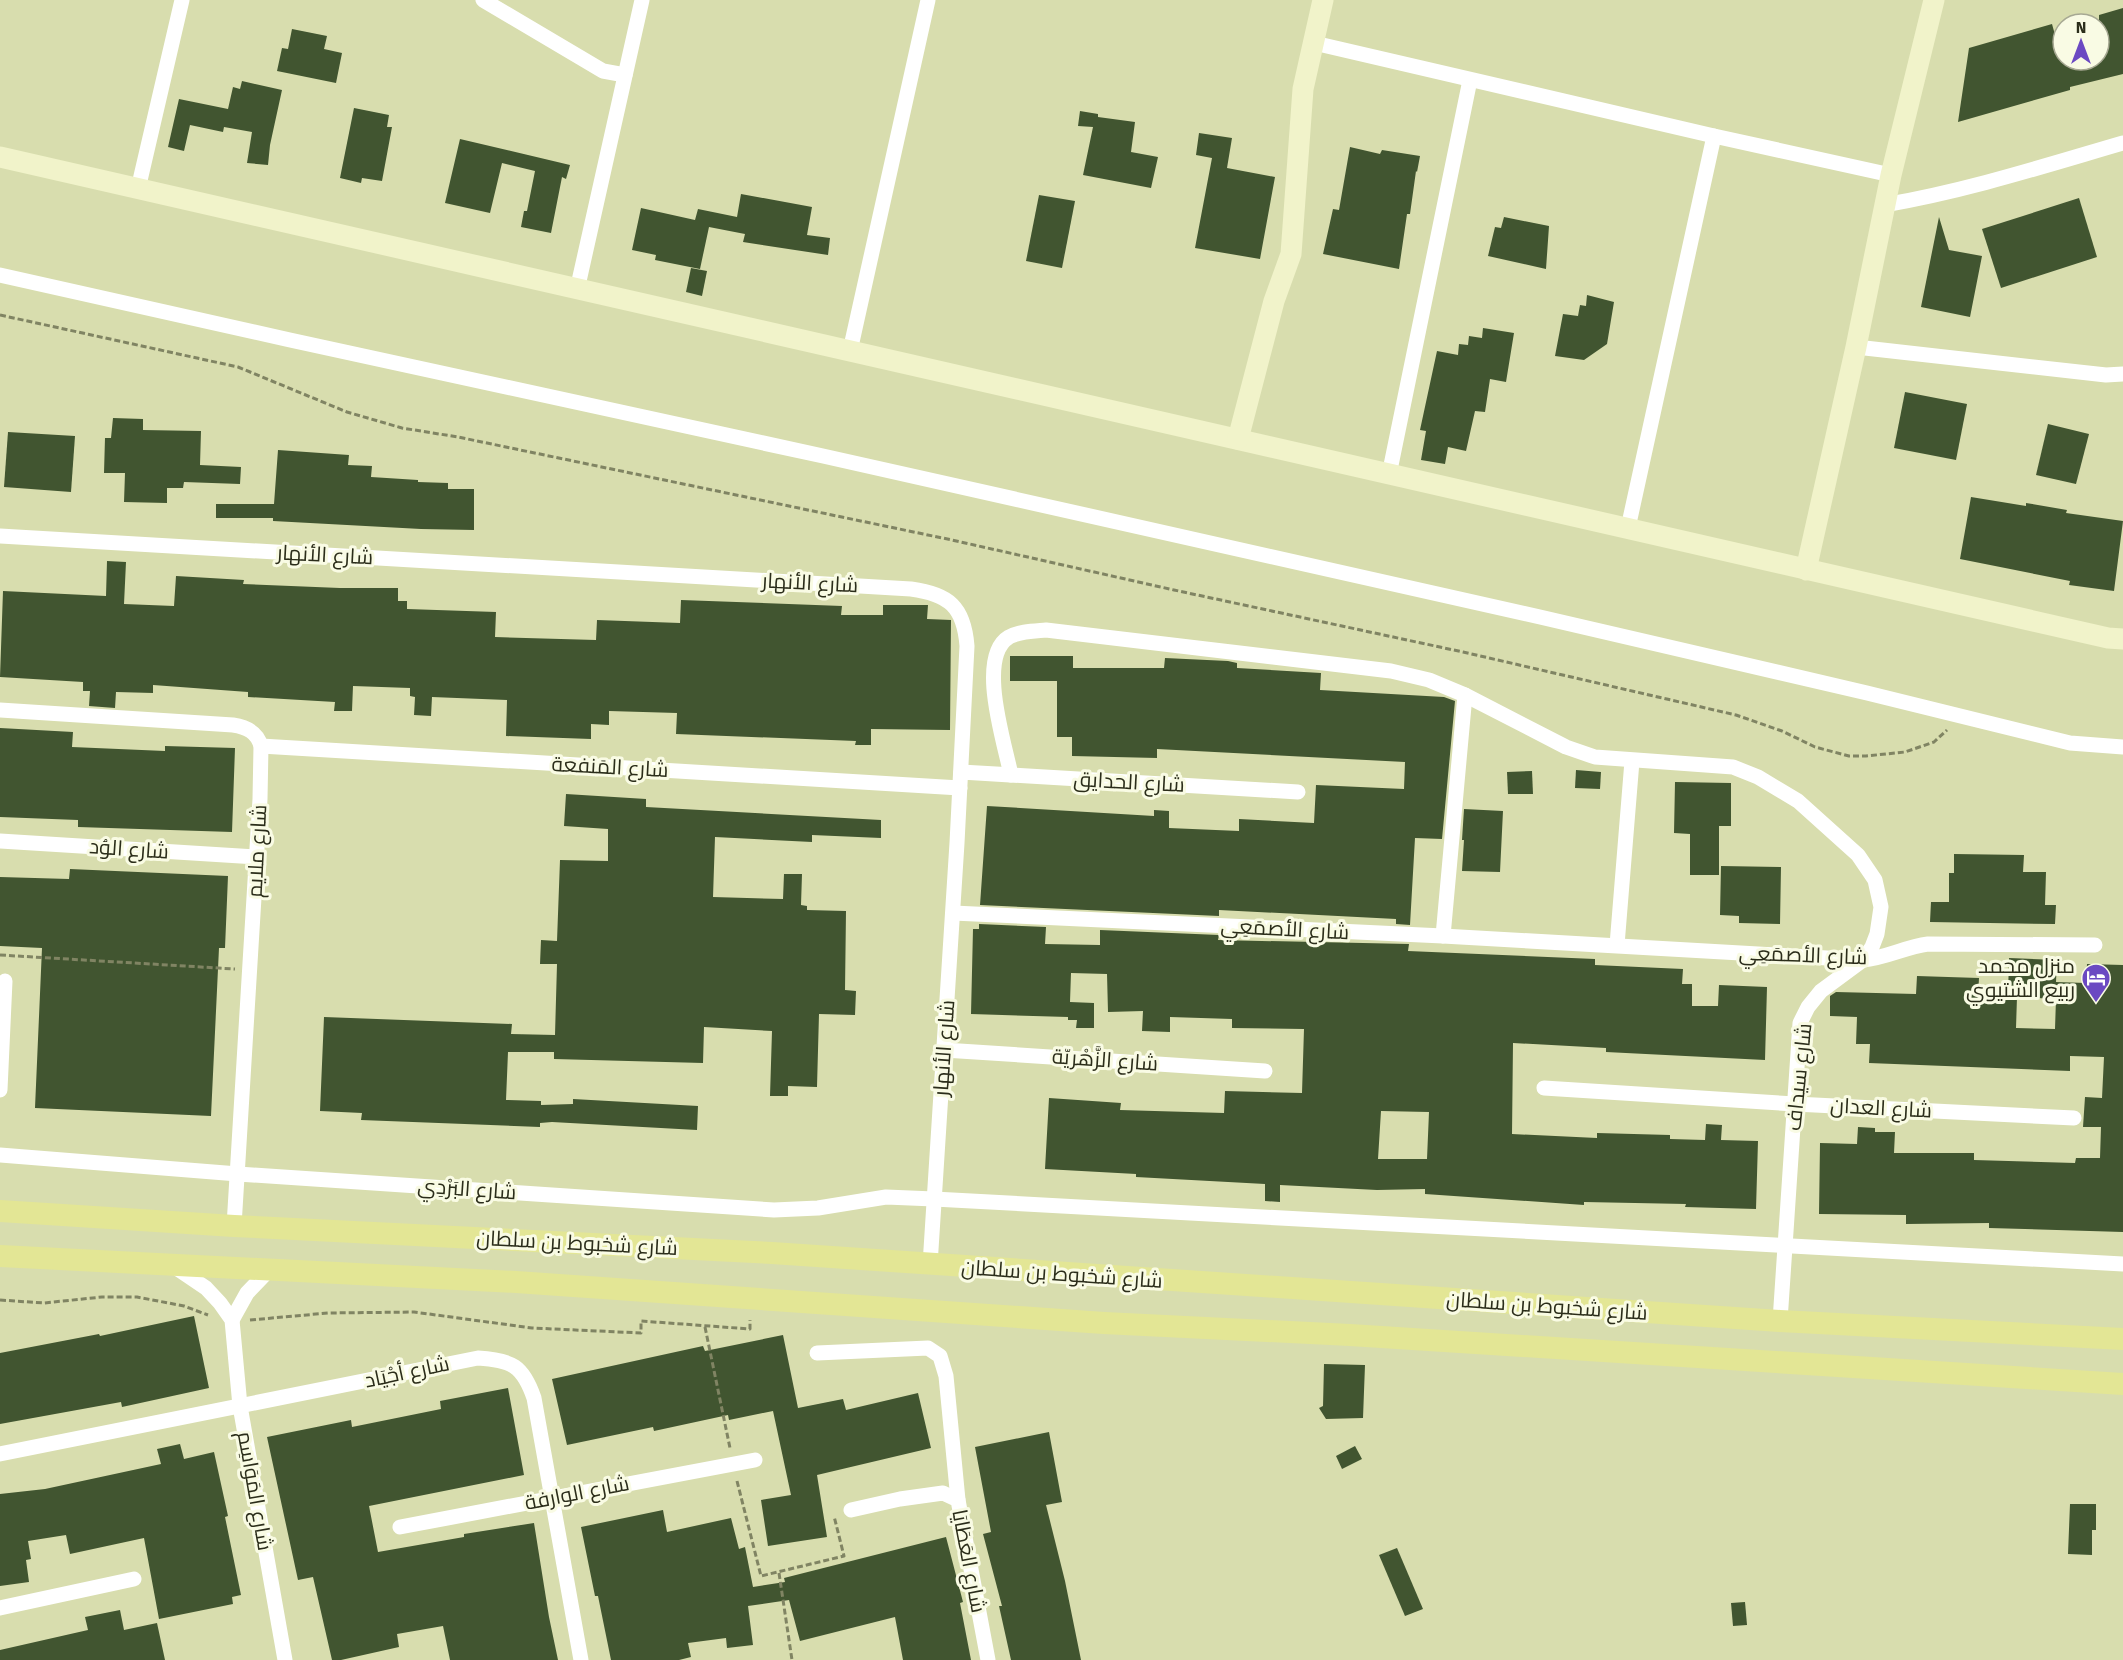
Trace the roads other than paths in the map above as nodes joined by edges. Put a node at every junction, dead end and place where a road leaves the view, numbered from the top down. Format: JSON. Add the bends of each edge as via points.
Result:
{"nodes":[{"id":1,"x":182,"y":0,"type":"edge"},
{"id":2,"x":483,"y":0,"type":"edge"},
{"id":3,"x":642,"y":0,"type":"edge"},
{"id":4,"x":928,"y":0,"type":"edge"},
{"id":5,"x":1323,"y":0,"type":"edge"},
{"id":6,"x":1934,"y":0,"type":"edge"},
{"id":7,"x":1314,"y":43,"type":"junction"},
{"id":8,"x":625,"y":75,"type":"junction"},
{"id":9,"x":1470,"y":80,"type":"junction"},
{"id":10,"x":1714,"y":136,"type":"junction"},
{"id":11,"x":2123,"y":143,"type":"edge"},
{"id":12,"x":0,"y":157,"type":"edge"},
{"id":13,"x":1891,"y":175,"type":"junction"},
{"id":14,"x":138,"y":189,"type":"junction"},
{"id":15,"x":1884,"y":205,"type":"junction"},
{"id":16,"x":0,"y":275,"type":"edge"},
{"id":17,"x":577,"y":290,"type":"junction"},
{"id":18,"x":1856,"y":347,"type":"junction"},
{"id":19,"x":850,"y":351,"type":"junction"},
{"id":20,"x":2123,"y":374,"type":"edge"},
{"id":21,"x":1238,"y":439,"type":"junction"},
{"id":22,"x":1389,"y":474,"type":"junction"},
{"id":23,"x":1628,"y":528,"type":"junction"},
{"id":24,"x":0,"y":536,"type":"edge"},
{"id":25,"x":1806,"y":570,"type":"junction"},
{"id":26,"x":2123,"y":639,"type":"edge"},
{"id":27,"x":1465,"y":695,"type":"junction"},
{"id":28,"x":0,"y":710,"type":"edge"},
{"id":29,"x":261,"y":746,"type":"junction"},
{"id":30,"x":2123,"y":747,"type":"edge"},
{"id":31,"x":1632,"y":761,"type":"junction"},
{"id":32,"x":961,"y":772,"type":"junction"},
{"id":33,"x":1011,"y":775,"type":"junction"},
{"id":34,"x":960,"y":788,"type":"junction"},
{"id":35,"x":1298,"y":792,"type":"dead end"},
{"id":36,"x":0,"y":841,"type":"edge"},
{"id":37,"x":257,"y":857,"type":"junction"},
{"id":38,"x":953,"y":913,"type":"junction"},
{"id":39,"x":1443,"y":936,"type":"junction"},
{"id":40,"x":1617,"y":945,"type":"junction"},
{"id":41,"x":2095,"y":945,"type":"dead end"},
{"id":42,"x":1863,"y":960,"type":"junction"},
{"id":43,"x":5,"y":981,"type":"dead end"},
{"id":44,"x":944,"y":1050,"type":"junction"},
{"id":45,"x":1265,"y":1071,"type":"dead end"},
{"id":46,"x":1544,"y":1088,"type":"dead end"},
{"id":47,"x":0,"y":1090,"type":"edge"},
{"id":48,"x":1795,"y":1104,"type":"junction"},
{"id":49,"x":2074,"y":1118,"type":"dead end"},
{"id":50,"x":0,"y":1155,"type":"edge"},
{"id":51,"x":238,"y":1174,"type":"junction"},
{"id":52,"x":934,"y":1199,"type":"junction"},
{"id":53,"x":0,"y":1211,"type":"edge"},
{"id":54,"x":234,"y":1226,"type":"junction"},
{"id":55,"x":1785,"y":1244,"type":"junction"},
{"id":56,"x":0,"y":1257,"type":"edge"},
{"id":57,"x":2123,"y":1264,"type":"edge"},
{"id":58,"x":173,"y":1265,"type":"junction"},
{"id":59,"x":930,"y":1265,"type":"junction"},
{"id":60,"x":269,"y":1270,"type":"junction"},
{"id":61,"x":232,"y":1320,"type":"junction"},
{"id":62,"x":1780,"y":1321,"type":"junction"},
{"id":63,"x":2123,"y":1339,"type":"edge"},
{"id":64,"x":817,"y":1353,"type":"dead end"},
{"id":65,"x":2123,"y":1384,"type":"edge"},
{"id":66,"x":240,"y":1406,"type":"junction"},
{"id":67,"x":0,"y":1454,"type":"edge"},
{"id":68,"x":755,"y":1460,"type":"dead end"},
{"id":69,"x":553,"y":1498,"type":"junction"},
{"id":70,"x":958,"y":1500,"type":"junction"},
{"id":71,"x":851,"y":1510,"type":"road end"},
{"id":72,"x":400,"y":1527,"type":"dead end"},
{"id":73,"x":134,"y":1579,"type":"dead end"},
{"id":74,"x":0,"y":1608,"type":"edge"},
{"id":75,"x":285,"y":1660,"type":"edge"},
{"id":76,"x":580,"y":1660,"type":"edge"},
{"id":77,"x":988,"y":1660,"type":"edge"}],
"edges":[{"from":1,"to":14,"type":"street"},
{"from":2,"to":8,"type":"street","via":[[567,52],[603,71]]},
{"from":3,"to":8,"type":"street"},
{"from":4,"to":19,"type":"street"},
{"from":5,"to":7,"type":"street"},
{"from":6,"to":13,"type":"street"},
{"from":7,"to":9,"type":"street"},
{"from":7,"to":21,"type":"street","via":[[1303,89],[1291,254],[1274,302]]},
{"from":8,"to":17,"type":"street"},
{"from":9,"to":10,"type":"street"},
{"from":9,"to":22,"type":"street"},
{"from":10,"to":13,"type":"street"},
{"from":10,"to":23,"type":"street"},
{"from":11,"to":15,"type":"street","via":[[1972,186]]},
{"from":12,"to":14,"type":"street"},
{"from":13,"to":15,"type":"street"},
{"from":14,"to":17,"type":"street"},
{"from":15,"to":18,"type":"street"},
{"from":16,"to":30,"type":"street","via":[[1529,614],[2070,743]]},
{"from":17,"to":19,"type":"street"},
{"from":18,"to":20,"type":"street"},
{"from":18,"to":25,"type":"street"},
{"from":19,"to":21,"type":"street"},
{"from":21,"to":22,"type":"street"},
{"from":22,"to":23,"type":"street"},
{"from":23,"to":25,"type":"street"},
{"from":24,"to":32,"type":"street","name":"شارع الأنهار","via":[[928,591],[955,606],[966,632]]},
{"from":25,"to":26,"type":"street"},
{"from":27,"to":31,"type":"street","name":"شارع سيداف","via":[[1566,747],[1595,757]]},
{"from":27,"to":33,"type":"street","name":"شارع سيداف","via":[[1429,680],[1391,671],[1029,631],[1009,637],[997,650],[994,662],[995,699]]},
{"from":27,"to":39,"type":"street"},
{"from":28,"to":29,"type":"street","via":[[233,725],[253,732]]},
{"from":29,"to":34,"type":"street","name":"شارع المَنفعة"},
{"from":29,"to":37,"type":"street","name":"شارع ملايم"},
{"from":31,"to":40,"type":"street"},
{"from":31,"to":42,"type":"street","name":"شارع سيداف","via":[[1733,767],[1798,801],[1858,855],[1875,880],[1881,907],[1877,934]]},
{"from":32,"to":33,"type":"street","name":"شارع الحدايق"},
{"from":32,"to":34,"type":"street","name":"شارع الأنهار"},
{"from":33,"to":35,"type":"street","name":"شارع الحدايق"},
{"from":34,"to":38,"type":"street","name":"شارع الأنهار"},
{"from":36,"to":37,"type":"street","name":"شارع الوُد"},
{"from":37,"to":51,"type":"street","name":"شارع ملايم"},
{"from":38,"to":39,"type":"street","name":"شارع الأصمَعِي"},
{"from":38,"to":44,"type":"street","name":"شارع الأنهار"},
{"from":39,"to":40,"type":"street","name":"شارع الأصمَعِي"},
{"from":40,"to":42,"type":"street","name":"شارع الأصمَعِي"},
{"from":41,"to":42,"type":"street","name":"شارع الأصمَعِي","via":[[1928,944]]},
{"from":42,"to":48,"type":"street","name":"شارع سيداف","via":[[1821,992],[1800,1023]]},
{"from":43,"to":47,"type":"street"},
{"from":44,"to":45,"type":"street","name":"شارع الزَّهْريّة"},
{"from":44,"to":52,"type":"street","name":"شارع الأنهار"},
{"from":46,"to":48,"type":"street","name":"شارع العدان"},
{"from":48,"to":49,"type":"street","name":"شارع العدان"},
{"from":48,"to":55,"type":"street","name":"شارع سيداف"},
{"from":50,"to":51,"type":"street","name":"شارع البَرْدِي"},
{"from":51,"to":52,"type":"street","name":"شارع البَرْدِي","via":[[774,1210],[818,1208],[886,1197]]},
{"from":51,"to":54,"type":"street","name":"شارع ملايم"},
{"from":52,"to":55,"type":"street","name":"شارع البَرْدِي"},
{"from":52,"to":59,"type":"street","name":"شارع الأنهار"},
{"from":53,"to":54,"type":"main road","name":"شارع شخبوط بن سلطان"},
{"from":54,"to":59,"type":"main road","name":"شارع شخبوط بن سلطان","via":[[772,1253]]},
{"from":55,"to":57,"type":"street","name":"شارع البَرْدِي"},
{"from":55,"to":62,"type":"street","name":"شارع سيداف"},
{"from":56,"to":58,"type":"main road","name":"شارع شخبوط بن سلطان"},
{"from":58,"to":60,"type":"main road","name":"شارع شخبوط بن سلطان"},
{"from":58,"to":61,"type":"street","via":[[207,1288]]},
{"from":59,"to":62,"type":"main road","name":"شارع شخبوط بن سلطان"},
{"from":60,"to":61,"type":"street","via":[[247,1293]]},
{"from":60,"to":65,"type":"main road","name":"شارع شخبوط بن سلطان","via":[[516,1281],[1092,1322]]},
{"from":61,"to":66,"type":"street","name":"شارع المَوَاسِم"},
{"from":62,"to":63,"type":"main road","name":"شارع شخبوط بن سلطان"},
{"from":64,"to":70,"type":"street","via":[[928,1348],[940,1356],[946,1376]]},
{"from":66,"to":67,"type":"street","name":"شارع أجْيَاد"},
{"from":66,"to":69,"type":"street","name":"شارع أجْيَاد","via":[[478,1358],[507,1363],[528,1380]]},
{"from":66,"to":75,"type":"street","name":"شارع المَوَاسِم"},
{"from":68,"to":69,"type":"street","name":"شارع الوارفة"},
{"from":69,"to":72,"type":"street","name":"شارع الوارفة"},
{"from":69,"to":76,"type":"street","name":"شارع أجْيَاد"},
{"from":70,"to":71,"type":"street","name":"شارع العَطَايَا","via":[[943,1493]]},
{"from":70,"to":77,"type":"street","name":"شارع العَطَايَا"},
{"from":73,"to":74,"type":"street"}]}
